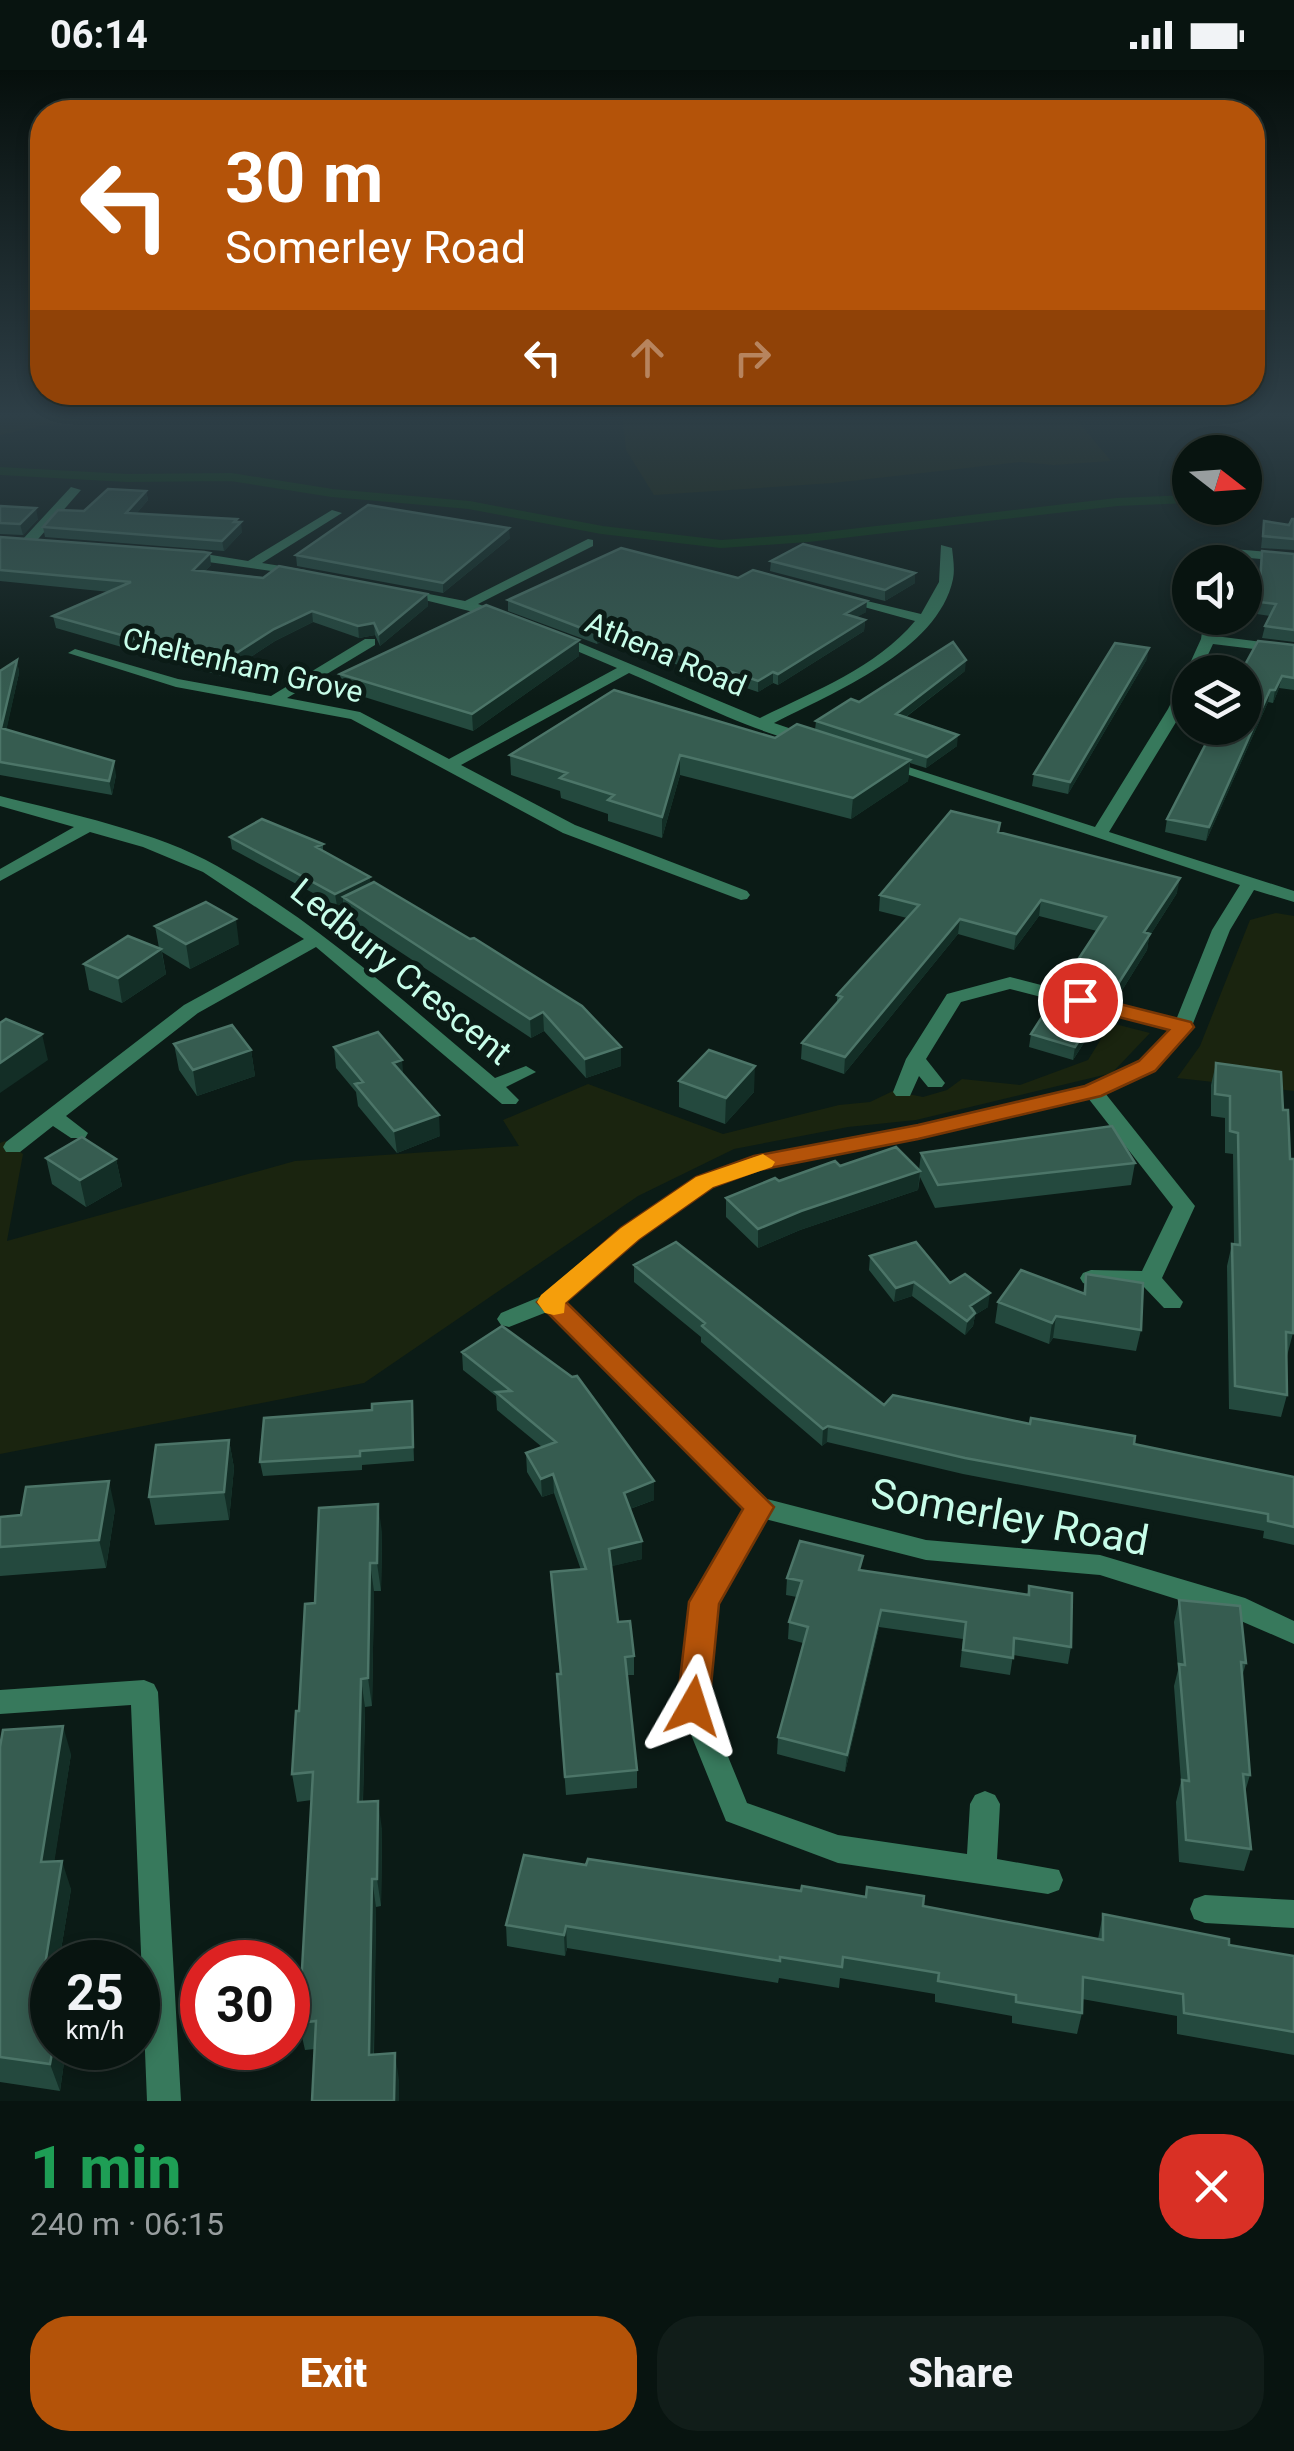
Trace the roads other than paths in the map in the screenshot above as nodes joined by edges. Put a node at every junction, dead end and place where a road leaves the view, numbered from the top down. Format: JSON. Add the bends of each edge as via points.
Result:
{"nodes":[{"id":1,"x":54,"y":508,"type":"edge"},
{"id":2,"x":336,"y":514,"type":"dead end"},
{"id":3,"x":287,"y":520,"type":"dead end"},
{"id":4,"x":314,"y":524,"type":"junction"},
{"id":5,"x":588,"y":543,"type":"dead end"},
{"id":6,"x":47,"y":545,"type":"edge"},
{"id":7,"x":946,"y":548,"type":"dead end"},
{"id":8,"x":543,"y":550,"type":"dead end"},
{"id":9,"x":166,"y":554,"type":"edge"},
{"id":10,"x":1262,"y":555,"type":"edge"},
{"id":11,"x":563,"y":556,"type":"junction"},
{"id":12,"x":1294,"y":558,"type":"edge"},
{"id":13,"x":252,"y":563,"type":"junction"},
{"id":14,"x":321,"y":577,"type":"edge"},
{"id":15,"x":396,"y":591,"type":"edge"},
{"id":16,"x":824,"y":593,"type":"edge"},
{"id":17,"x":467,"y":605,"type":"junction"},
{"id":18,"x":925,"y":619,"type":"junction"},
{"id":19,"x":520,"y":624,"type":"edge"},
{"id":20,"x":538,"y":630,"type":"edge"},
{"id":21,"x":1209,"y":635,"type":"edge"},
{"id":22,"x":1208,"y":639,"type":"junction"},
{"id":23,"x":370,"y":642,"type":"dead end"},
{"id":24,"x":1294,"y":650,"type":"edge"},
{"id":25,"x":1201,"y":655,"type":"edge"},
{"id":26,"x":73,"y":662,"type":"dead end"},
{"id":27,"x":626,"y":668,"type":"junction"},
{"id":28,"x":276,"y":698,"type":"junction"},
{"id":29,"x":1172,"y":715,"type":"edge"},
{"id":30,"x":761,"y":724,"type":"junction"},
{"id":31,"x":817,"y":742,"type":"edge"},
{"id":32,"x":873,"y":760,"type":"edge"},
{"id":33,"x":448,"y":766,"type":"junction"},
{"id":34,"x":0,"y":801,"type":"edge"},
{"id":35,"x":88,"y":826,"type":"junction"},
{"id":36,"x":1098,"y":834,"type":"junction"},
{"id":37,"x":0,"y":876,"type":"edge"},
{"id":38,"x":1249,"y":884,"type":"junction"},
{"id":39,"x":719,"y":886,"type":"junction"},
{"id":40,"x":741,"y":894,"type":"dead end"},
{"id":41,"x":1294,"y":897,"type":"edge"},
{"id":42,"x":699,"y":901,"type":"dead end"},
{"id":43,"x":317,"y":939,"type":"junction"},
{"id":44,"x":1184,"y":1027,"type":"junction"},
{"id":45,"x":916,"y":1059,"type":"junction"},
{"id":46,"x":526,"y":1072,"type":"dead end"},
{"id":47,"x":935,"y":1083,"type":"dead end"},
{"id":48,"x":492,"y":1086,"type":"junction"},
{"id":49,"x":1093,"y":1091,"type":"junction"},
{"id":50,"x":903,"y":1092,"type":"dead end"},
{"id":51,"x":509,"y":1100,"type":"dead end"},
{"id":52,"x":54,"y":1116,"type":"junction"},
{"id":53,"x":78,"y":1132,"type":"dead end"},
{"id":54,"x":13,"y":1147,"type":"dead end"},
{"id":55,"x":1091,"y":1278,"type":"edge"},
{"id":56,"x":1150,"y":1279,"type":"junction"},
{"id":57,"x":550,"y":1302,"type":"junction"},
{"id":58,"x":1172,"y":1302,"type":"dead end"},
{"id":59,"x":508,"y":1319,"type":"dead end"},
{"id":60,"x":759,"y":1507,"type":"junction"},
{"id":61,"x":1294,"y":1633,"type":"edge"},
{"id":62,"x":0,"y":1702,"type":"edge"},
{"id":63,"x":985,"y":1804,"type":"dead end"},
{"id":64,"x":981,"y":1870,"type":"junction"},
{"id":65,"x":1048,"y":1880,"type":"dead end"},
{"id":66,"x":1205,"y":1909,"type":"dead end"},
{"id":67,"x":1294,"y":1914,"type":"edge"},
{"id":68,"x":164,"y":2101,"type":"edge"}],
"edges":[{"from":1,"to":6,"type":"street","via":[[20,543]]},
{"from":2,"to":4,"type":"street"},
{"from":3,"to":4,"type":"street"},
{"from":4,"to":13,"type":"street"},
{"from":5,"to":11,"type":"street"},
{"from":7,"to":18,"type":"street","via":[[946,583]]},
{"from":8,"to":11,"type":"street"},
{"from":9,"to":13,"type":"street"},
{"from":10,"to":12,"type":"street"},
{"from":11,"to":17,"type":"street"},
{"from":13,"to":14,"type":"street"},
{"from":15,"to":17,"type":"street"},
{"from":16,"to":18,"type":"street"},
{"from":17,"to":19,"type":"street"},
{"from":18,"to":30,"type":"street","via":[[880,660]]},
{"from":20,"to":27,"type":"street","name":"Athena Road"},
{"from":21,"to":22,"type":"street"},
{"from":22,"to":24,"type":"street"},
{"from":22,"to":25,"type":"street"},
{"from":23,"to":28,"type":"street","via":[[343,649]]},
{"from":26,"to":28,"type":"street","name":"Cheltenham Grove","via":[[94,659],[176,683]]},
{"from":27,"to":30,"type":"street","name":"Athena Road"},
{"from":27,"to":33,"type":"street"},
{"from":28,"to":33,"type":"street","name":"Cheltenham Grove","via":[[355,715]]},
{"from":29,"to":36,"type":"street"},
{"from":30,"to":31,"type":"street","name":"Athena Road"},
{"from":32,"to":36,"type":"street"},
{"from":33,"to":39,"type":"street","name":"Cheltenham Grove","via":[[569,829]]},
{"from":34,"to":35,"type":"street","name":"Ledbury Crescent"},
{"from":35,"to":37,"type":"street"},
{"from":35,"to":43,"type":"street","name":"Ledbury Crescent","via":[[150,842],[209,868]]},
{"from":36,"to":38,"type":"street"},
{"from":38,"to":41,"type":"street"},
{"from":38,"to":44,"type":"street","via":[[1221,930]]},
{"from":39,"to":40,"type":"street","name":"Cheltenham Grove"},
{"from":39,"to":42,"type":"street"},
{"from":43,"to":48,"type":"street","name":"Ledbury Crescent"},
{"from":43,"to":52,"type":"street","via":[[191,1009]]},
{"from":44,"to":45,"type":"street","via":[[1010,983],[954,998]]},
{"from":44,"to":49,"type":"street","via":[[1147,1066]]},
{"from":45,"to":47,"type":"street"},
{"from":45,"to":50,"type":"street"},
{"from":46,"to":48,"type":"street"},
{"from":48,"to":51,"type":"street","name":"Ledbury Crescent"},
{"from":49,"to":56,"type":"street","via":[[1184,1206]]},
{"from":49,"to":57,"type":"street","via":[[754,1163],[704,1182]]},
{"from":52,"to":53,"type":"street"},
{"from":52,"to":54,"type":"street"},
{"from":55,"to":56,"type":"street"},
{"from":56,"to":58,"type":"street"},
{"from":57,"to":59,"type":"street"},
{"from":57,"to":60,"type":"street"},
{"from":60,"to":61,"type":"street","name":"Somerley Road","via":[[926,1550],[1100,1565],[1234,1606]]},
{"from":60,"to":64,"type":"street","via":[[704,1602],[693,1706],[736,1812],[838,1848]]},
{"from":62,"to":68,"type":"street","via":[[144,1692]]},
{"from":63,"to":64,"type":"street"},
{"from":64,"to":65,"type":"street"},
{"from":66,"to":67,"type":"street"}]}
